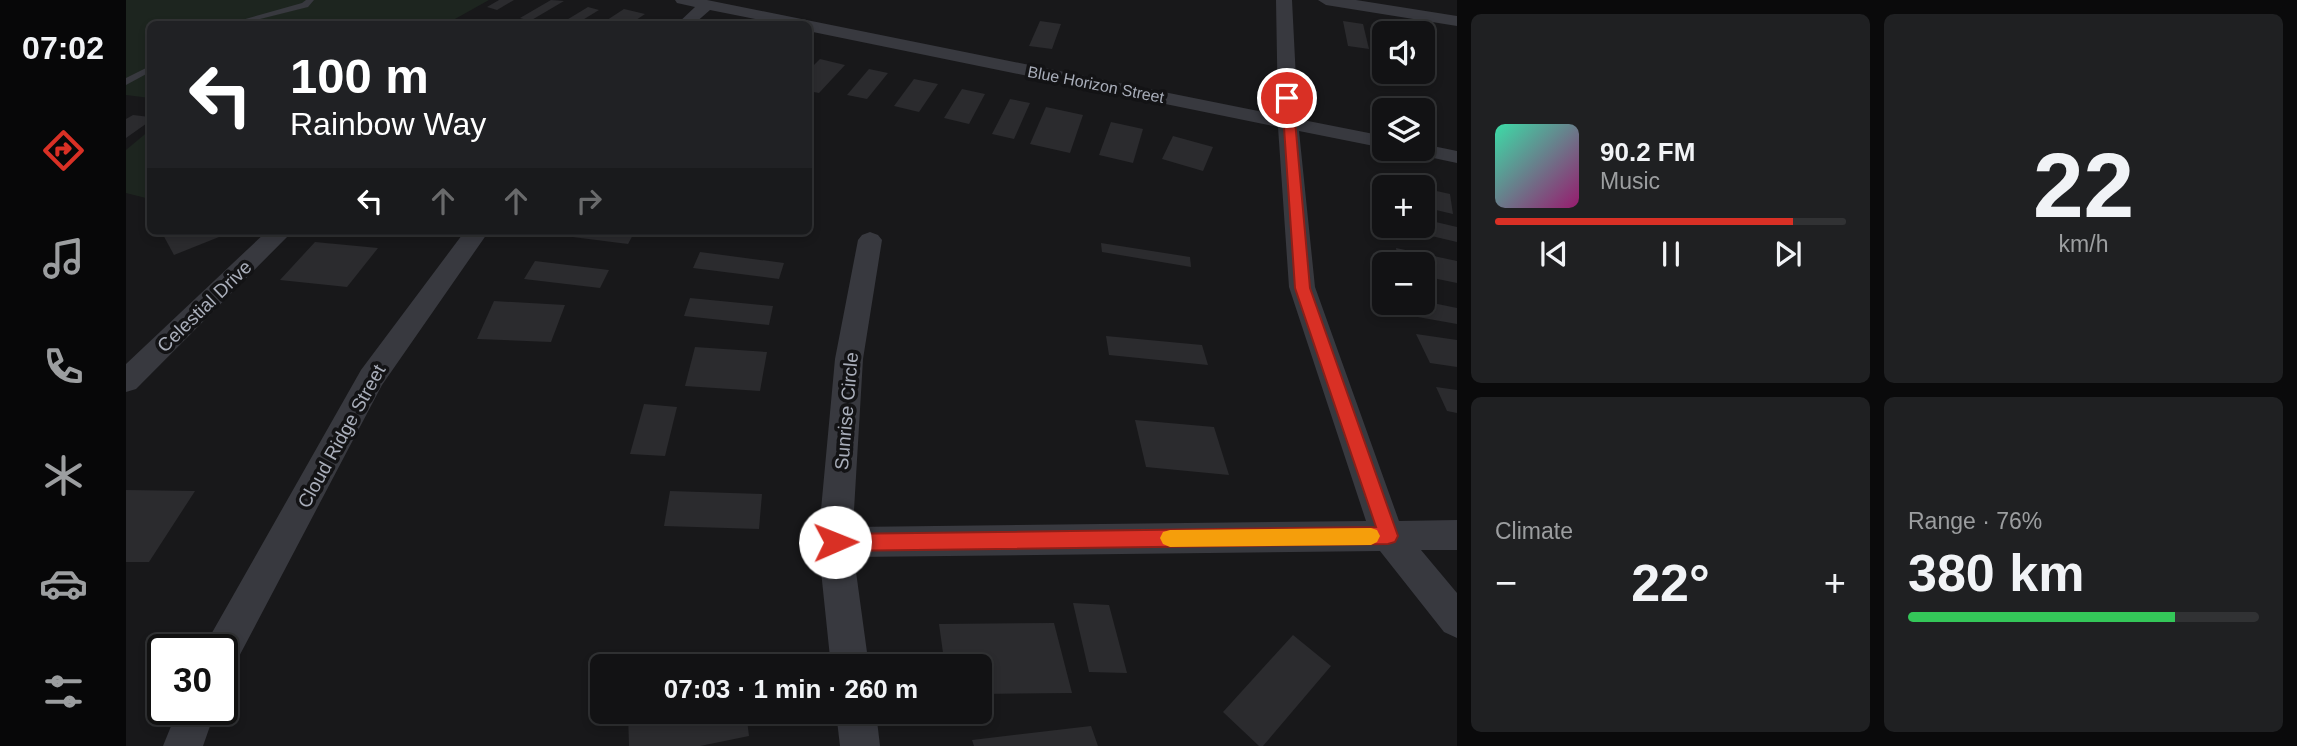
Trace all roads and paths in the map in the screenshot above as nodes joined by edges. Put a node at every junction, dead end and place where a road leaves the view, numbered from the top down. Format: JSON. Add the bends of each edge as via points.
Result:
{"nodes":[{"id":1,"x":310,"y":0,"type":"edge"},
{"id":2,"x":683,"y":0,"type":"edge"},
{"id":3,"x":1284,"y":0,"type":"edge"},
{"id":4,"x":1326,"y":0,"type":"edge"},
{"id":5,"x":707,"y":5,"type":"junction"},
{"id":6,"x":244,"y":21,"type":"edge"},
{"id":7,"x":688,"y":21,"type":"edge"},
{"id":8,"x":788,"y":21,"type":"edge"},
{"id":9,"x":1457,"y":21,"type":"edge"},
{"id":10,"x":812,"y":27,"type":"edge"},
{"id":11,"x":147,"y":71,"type":"edge"},
{"id":12,"x":126,"y":82,"type":"edge"},
{"id":13,"x":1288,"y":122,"type":"junction"},
{"id":14,"x":1372,"y":140,"type":"edge"},
{"id":15,"x":1435,"y":152,"type":"edge"},
{"id":16,"x":1457,"y":157,"type":"edge"},
{"id":17,"x":277,"y":235,"type":"edge"},
{"id":18,"x":474,"y":235,"type":"edge"},
{"id":19,"x":870,"y":240,"type":"dead end"},
{"id":20,"x":126,"y":382,"type":"edge"},
{"id":21,"x":1457,"y":535,"type":"edge"},
{"id":22,"x":1388,"y":536,"type":"junction"},
{"id":23,"x":835,"y":542,"type":"junction"},
{"id":24,"x":1457,"y":620,"type":"edge"},
{"id":25,"x":231,"y":634,"type":"edge"},
{"id":26,"x":848,"y":654,"type":"edge"},
{"id":27,"x":857,"y":724,"type":"edge"},
{"id":28,"x":191,"y":725,"type":"edge"},
{"id":29,"x":183,"y":746,"type":"edge"},
{"id":30,"x":860,"y":746,"type":"edge"}],
"edges":[{"from":1,"to":6,"type":"lane"},
{"from":2,"to":5,"type":"street"},
{"from":3,"to":13,"type":"street"},
{"from":4,"to":9,"type":"street"},
{"from":5,"to":7,"type":"street"},
{"from":5,"to":8,"type":"street"},
{"from":10,"to":13,"type":"street","name":"Blue Horizon Street"},
{"from":11,"to":12,"type":"lane"},
{"from":13,"to":14,"type":"street","name":"Blue Horizon Street"},
{"from":13,"to":22,"type":"street","via":[[1303,288]]},
{"from":15,"to":16,"type":"street"},
{"from":17,"to":20,"type":"street","name":"Celestial Drive"},
{"from":18,"to":25,"type":"street","name":"Cloud Ridge Street","via":[[371,377]]},
{"from":19,"to":23,"type":"street","name":"Sunrise Circle","via":[[849,359]]},
{"from":21,"to":22,"type":"street"},
{"from":22,"to":23,"type":"street"},
{"from":22,"to":24,"type":"street"},
{"from":23,"to":26,"type":"street","name":"Sunrise Circle"},
{"from":27,"to":30,"type":"street"},
{"from":28,"to":29,"type":"street"}]}
